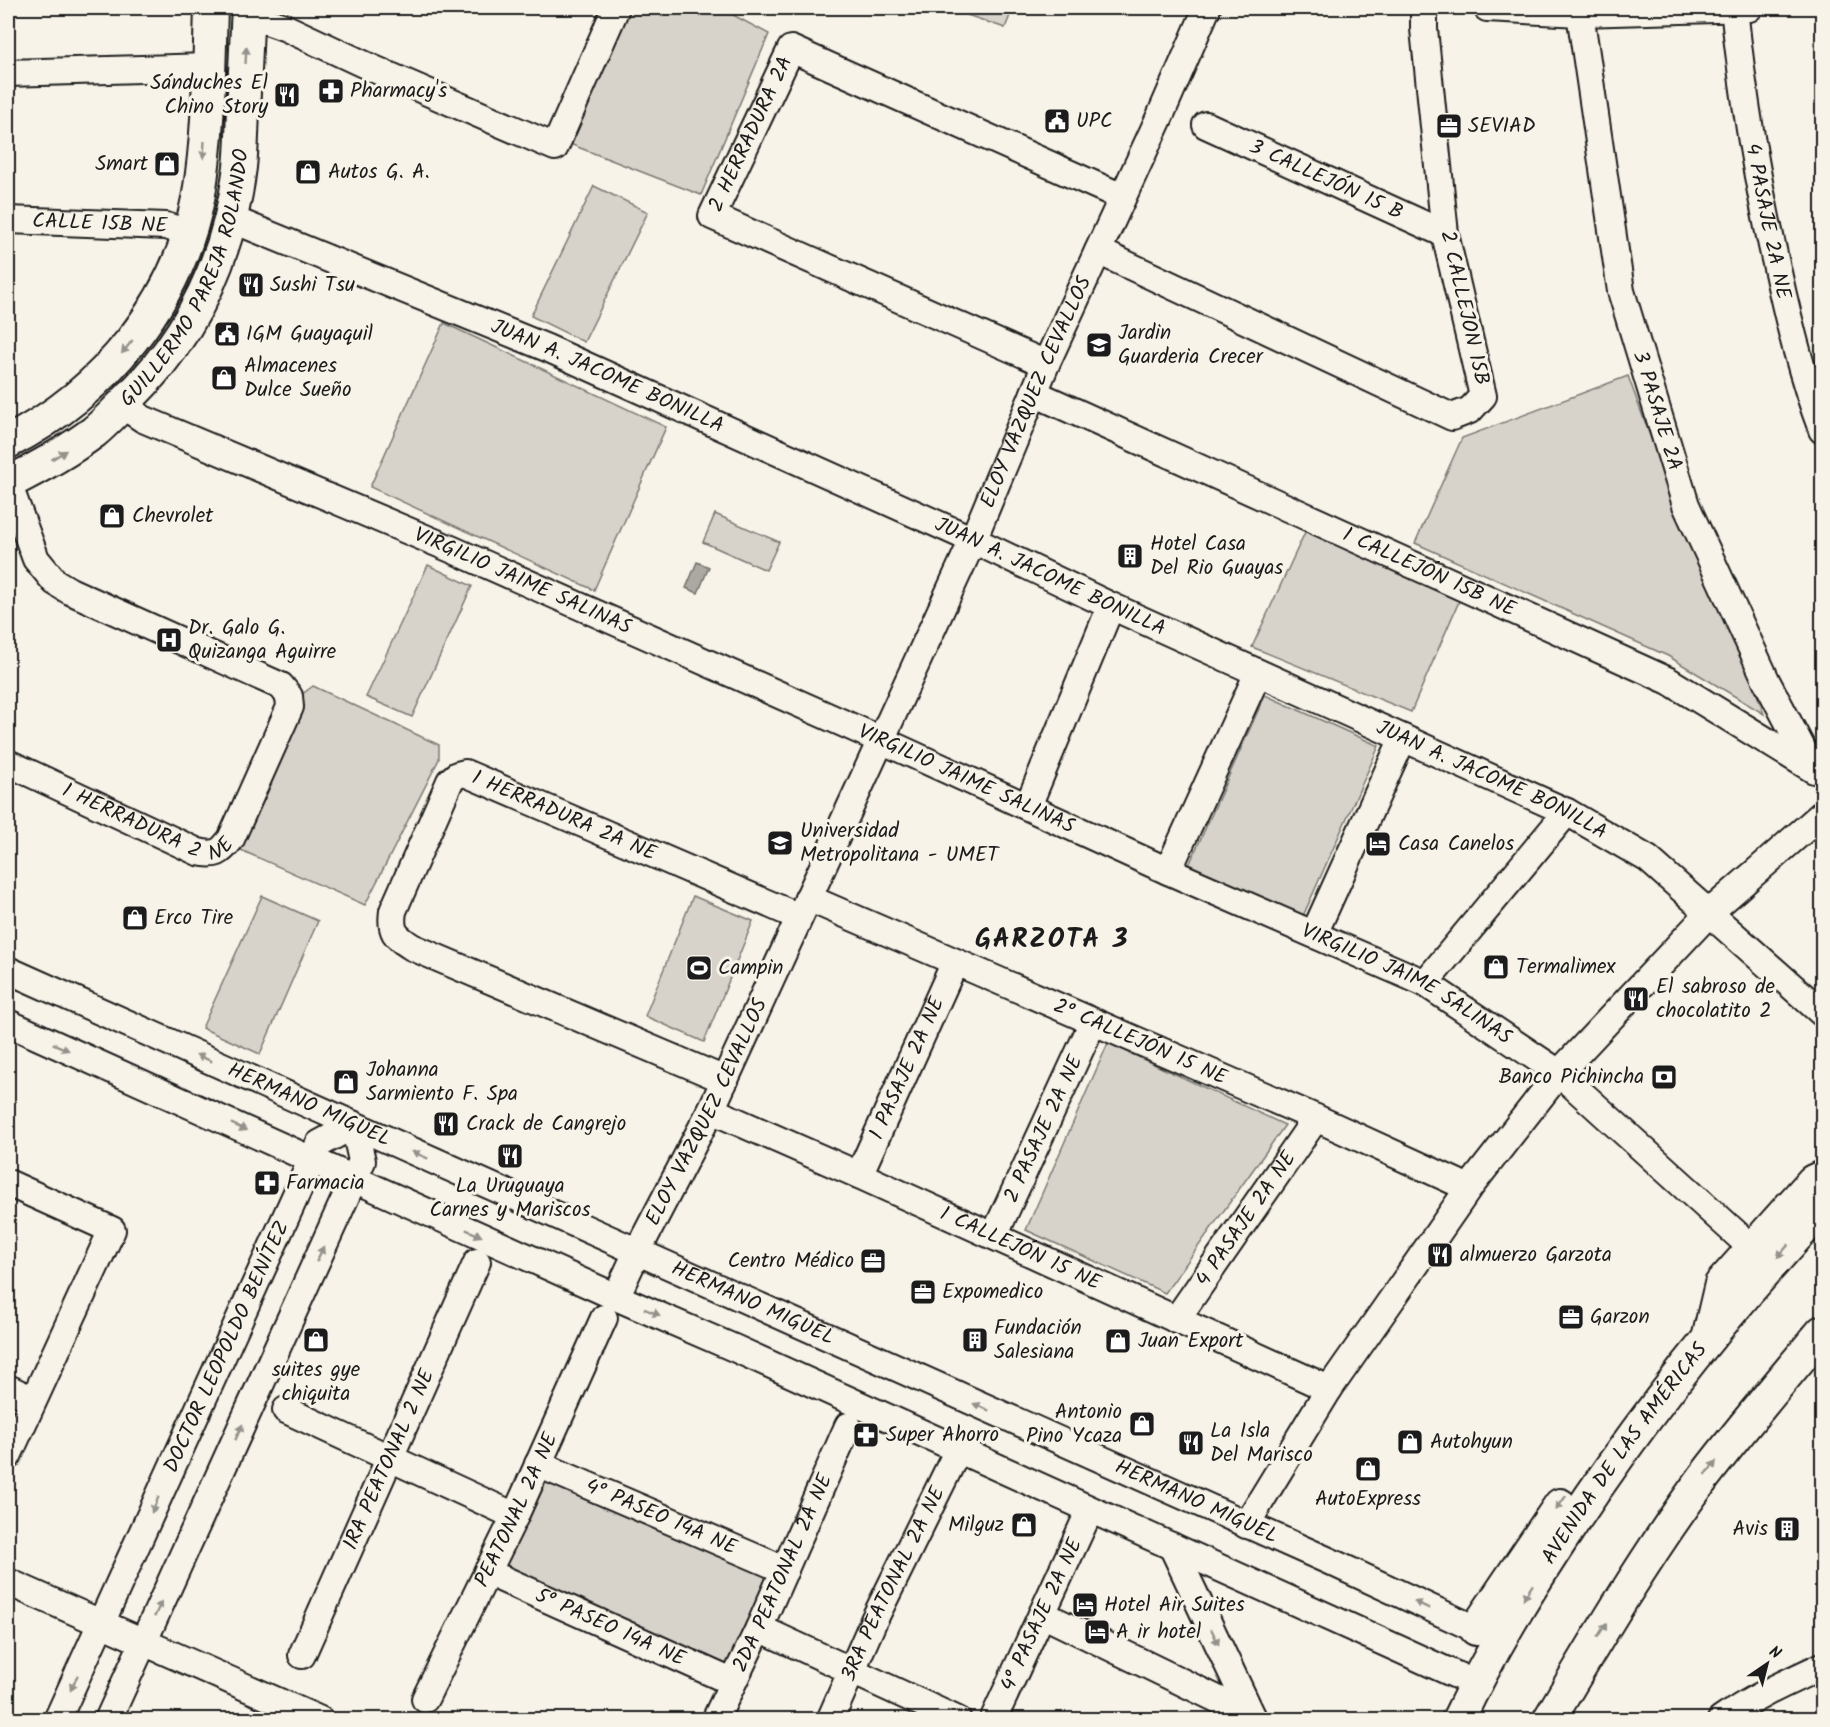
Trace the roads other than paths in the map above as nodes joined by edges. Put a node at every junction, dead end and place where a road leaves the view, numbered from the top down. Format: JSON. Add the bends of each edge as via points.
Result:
{"nodes":[{"id":1,"x":211,"y":8,"type":"edge"},
{"id":2,"x":616,"y":8,"type":"edge"},
{"id":3,"x":1207,"y":8,"type":"edge"},
{"id":4,"x":1424,"y":8,"type":"edge"},
{"id":5,"x":1487,"y":8,"type":"edge"},
{"id":6,"x":1734,"y":8,"type":"edge"},
{"id":7,"x":1749,"y":8,"type":"edge"},
{"id":8,"x":248,"y":10,"type":"edge"},
{"id":9,"x":1580,"y":13,"type":"junction"},
{"id":10,"x":208,"y":68,"type":"junction"},
{"id":11,"x":8,"y":73,"type":"edge"},
{"id":12,"x":1206,"y":125,"type":"dead end"},
{"id":13,"x":1122,"y":197,"type":"junction"},
{"id":14,"x":231,"y":219,"type":"junction"},
{"id":15,"x":8,"y":220,"type":"edge"},
{"id":16,"x":189,"y":233,"type":"junction"},
{"id":17,"x":1446,"y":234,"type":"junction"},
{"id":18,"x":1098,"y":251,"type":"junction"},
{"id":19,"x":1046,"y":364,"type":"junction"},
{"id":20,"x":1034,"y":393,"type":"junction"},
{"id":21,"x":122,"y":405,"type":"junction"},
{"id":22,"x":1822,"y":430,"type":"edge"},
{"id":23,"x":8,"y":442,"type":"edge"},
{"id":24,"x":8,"y":483,"type":"edge"},
{"id":25,"x":973,"y":540,"type":"junction"},
{"id":26,"x":1111,"y":606,"type":"junction"},
{"id":27,"x":1258,"y":673,"type":"junction"},
{"id":28,"x":1403,"y":738,"type":"junction"},
{"id":29,"x":881,"y":740,"type":"junction"},
{"id":30,"x":8,"y":763,"type":"edge"},
{"id":31,"x":1818,"y":776,"type":"edge"},
{"id":32,"x":1028,"y":806,"type":"junction"},
{"id":33,"x":1567,"y":812,"type":"junction"},
{"id":34,"x":1822,"y":814,"type":"edge"},
{"id":35,"x":1168,"y":871,"type":"junction"},
{"id":36,"x":804,"y":908,"type":"junction"},
{"id":37,"x":1710,"y":912,"type":"junction"},
{"id":38,"x":1314,"y":934,"type":"junction"},
{"id":39,"x":955,"y":962,"type":"junction"},
{"id":40,"x":8,"y":970,"type":"edge"},
{"id":41,"x":1425,"y":983,"type":"junction"},
{"id":42,"x":1822,"y":1012,"type":"edge"},
{"id":43,"x":1093,"y":1022,"type":"junction"},
{"id":44,"x":8,"y":1023,"type":"edge"},
{"id":45,"x":1559,"y":1073,"type":"junction"},
{"id":46,"x":724,"y":1080,"type":"junction"},
{"id":47,"x":711,"y":1110,"type":"junction"},
{"id":48,"x":1316,"y":1118,"type":"junction"},
{"id":49,"x":354,"y":1125,"type":"junction"},
{"id":50,"x":312,"y":1160,"type":"junction"},
{"id":51,"x":859,"y":1175,"type":"junction"},
{"id":52,"x":1822,"y":1178,"type":"edge"},
{"id":53,"x":354,"y":1179,"type":"junction"},
{"id":54,"x":8,"y":1183,"type":"edge"},
{"id":55,"x":1469,"y":1188,"type":"junction"},
{"id":56,"x":1822,"y":1209,"type":"edge"},
{"id":57,"x":994,"y":1236,"type":"junction"},
{"id":58,"x":1752,"y":1248,"type":"junction"},
{"id":59,"x":637,"y":1252,"type":"junction"},
{"id":60,"x":477,"y":1262,"type":"dead end"},
{"id":61,"x":610,"y":1308,"type":"junction"},
{"id":62,"x":1176,"y":1320,"type":"junction"},
{"id":63,"x":1822,"y":1332,"type":"edge"},
{"id":64,"x":1707,"y":1341,"type":"junction"},
{"id":65,"x":8,"y":1388,"type":"edge"},
{"id":66,"x":1329,"y":1389,"type":"junction"},
{"id":67,"x":33,"y":1400,"type":"junction"},
{"id":68,"x":286,"y":1410,"type":"dead end"},
{"id":69,"x":848,"y":1426,"type":"dead end"},
{"id":70,"x":958,"y":1450,"type":"junction"},
{"id":71,"x":8,"y":1456,"type":"edge"},
{"id":72,"x":389,"y":1458,"type":"junction"},
{"id":73,"x":538,"y":1464,"type":"junction"},
{"id":74,"x":1090,"y":1510,"type":"junction"},
{"id":75,"x":515,"y":1516,"type":"junction"},
{"id":76,"x":1246,"y":1525,"type":"junction"},
{"id":77,"x":1172,"y":1546,"type":"junction"},
{"id":78,"x":785,"y":1570,"type":"junction"},
{"id":79,"x":488,"y":1572,"type":"junction"},
{"id":80,"x":8,"y":1582,"type":"edge"},
{"id":81,"x":1042,"y":1614,"type":"junction"},
{"id":82,"x":101,"y":1622,"type":"junction"},
{"id":83,"x":759,"y":1628,"type":"junction"},
{"id":84,"x":1487,"y":1634,"type":"junction"},
{"id":85,"x":143,"y":1641,"type":"junction"},
{"id":86,"x":302,"y":1655,"type":"dead end"},
{"id":87,"x":1822,"y":1666,"type":"edge"},
{"id":88,"x":851,"y":1671,"type":"junction"},
{"id":89,"x":732,"y":1682,"type":"junction"},
{"id":90,"x":1476,"y":1684,"type":"junction"},
{"id":91,"x":425,"y":1699,"type":"dead end"},
{"id":92,"x":1253,"y":1718,"type":"edge"},
{"id":93,"x":57,"y":1719,"type":"edge"},
{"id":94,"x":108,"y":1719,"type":"edge"},
{"id":95,"x":320,"y":1719,"type":"edge"},
{"id":96,"x":714,"y":1719,"type":"edge"},
{"id":97,"x":830,"y":1719,"type":"edge"},
{"id":98,"x":958,"y":1719,"type":"edge"},
{"id":99,"x":993,"y":1719,"type":"edge"},
{"id":100,"x":1458,"y":1719,"type":"edge"},
{"id":101,"x":1550,"y":1719,"type":"edge"},
{"id":102,"x":1721,"y":1719,"type":"edge"}],
"edges":[{"from":1,"to":10,"type":"main road","name":"GUILLERMO PAREJA ROLANDO"},
{"from":2,"to":8,"type":"street","via":[[555,147]]},
{"from":3,"to":13,"type":"street","name":"ELOY VAZQUEZ CEVALLOS"},
{"from":4,"to":17,"type":"street","name":"2 CALLEJON 15B"},
{"from":5,"to":9,"type":"street"},
{"from":6,"to":7,"type":"street"},
{"from":6,"to":9,"type":"street"},
{"from":6,"to":22,"type":"street","name":"4 PASAJE 2A NE","via":[[1760,195],[1790,328]]},
{"from":14,"to":8,"type":"main road","name":"GUILLERMO PAREJA ROLANDO","one_way":true,"via":[[240,166]]},
{"from":9,"to":31,"type":"street","name":"3 PASAJE 2A","via":[[1621,291],[1686,505],[1767,682]]},
{"from":10,"to":11,"type":"street"},
{"from":10,"to":16,"type":"main road","name":"GUILLERMO PAREJA ROLANDO","one_way":true,"via":[[204,161]]},
{"from":12,"to":17,"type":"street","name":"3 CALLEJÓN 15 B"},
{"from":13,"to":18,"type":"street","name":"ELOY VAZQUEZ CEVALLOS"},
{"from":13,"to":19,"type":"street","name":"2 HERRADURA 2A","via":[[791,49],[712,216]]},
{"from":14,"to":21,"type":"main road","name":"GUILLERMO PAREJA ROLANDO","via":[[224,246],[193,315],[174,347]]},
{"from":14,"to":25,"type":"street","name":"JUAN A. JACOME BONILLA","via":[[547,348]]},
{"from":15,"to":16,"type":"street","name":"CALLE 15B NE","via":[[166,226]]},
{"from":16,"to":23,"type":"main road","name":"GUILLERMO PAREJA ROLANDO","one_way":true,"via":[[160,299],[120,356],[72,402]]},
{"from":17,"to":18,"type":"street","name":"2 CALLEJON 15B","via":[[1483,396],[1470,410],[1452,417]]},
{"from":18,"to":19,"type":"street","name":"ELOY VAZQUEZ CEVALLOS"},
{"from":19,"to":20,"type":"street","name":"ELOY VAZQUEZ CEVALLOS"},
{"from":20,"to":25,"type":"street","name":"ELOY VAZQUEZ CEVALLOS"},
{"from":20,"to":31,"type":"street","name":"1 CALLEJÓN 15B NE","via":[[1669,681]]},
{"from":24,"to":21,"type":"main road","name":"GUILLERMO PAREJA ROLANDO","one_way":true,"via":[[95,431]]},
{"from":21,"to":29,"type":"street","name":"VIRGILIO JAIME SALINAS","via":[[143,419],[451,549]]},
{"from":24,"to":30,"type":"street","name":"1 HERRADURA 2 NE","via":[[36,559],[55,582],[280,686],[289,696],[290,707],[231,839],[222,851],[211,855]]},
{"from":25,"to":26,"type":"street","name":"JUAN A. JACOME BONILLA"},
{"from":25,"to":29,"type":"street","name":"ELOY VAZQUEZ CEVALLOS"},
{"from":26,"to":27,"type":"street","name":"JUAN A. JACOME BONILLA"},
{"from":26,"to":32,"type":"street"},
{"from":27,"to":28,"type":"street","name":"JUAN A. JACOME BONILLA"},
{"from":27,"to":35,"type":"street"},
{"from":28,"to":33,"type":"street","name":"JUAN A. JACOME BONILLA"},
{"from":28,"to":38,"type":"street"},
{"from":29,"to":32,"type":"street","name":"VIRGILIO JAIME SALINAS"},
{"from":29,"to":36,"type":"street","name":"ELOY VAZQUEZ CEVALLOS"},
{"from":32,"to":35,"type":"street","name":"VIRGILIO JAIME SALINAS"},
{"from":33,"to":37,"type":"street","name":"JUAN A. JACOME BONILLA","via":[[1648,859]]},
{"from":33,"to":41,"type":"street"},
{"from":34,"to":37,"type":"street"},
{"from":35,"to":38,"type":"street","name":"VIRGILIO JAIME SALINAS"},
{"from":36,"to":39,"type":"street","name":"2° CALLEJÓN 15 NE"},
{"from":36,"to":46,"type":"street","name":"ELOY VAZQUEZ CEVALLOS"},
{"from":36,"to":46,"type":"street","name":"1 HERRADURA 2A NE","via":[[465,773],[450,781],[393,911],[391,926],[398,938]]},
{"from":37,"to":42,"type":"street","name":"JUAN A. JACOME BONILLA"},
{"from":37,"to":45,"type":"street"},
{"from":38,"to":41,"type":"street","name":"VIRGILIO JAIME SALINAS"},
{"from":39,"to":43,"type":"street","name":"2° CALLEJÓN 15 NE"},
{"from":39,"to":51,"type":"street","name":"1 PASAJE 2A NE"},
{"from":49,"to":40,"type":"street","name":"HERMANO MIGUEL","one_way":true},
{"from":41,"to":45,"type":"street","name":"VIRGILIO JAIME SALINAS"},
{"from":43,"to":48,"type":"street","name":"2° CALLEJÓN 15 NE"},
{"from":43,"to":57,"type":"street","name":"2 PASAJE 2A NE"},
{"from":44,"to":50,"type":"street","one_way":true},
{"from":45,"to":55,"type":"street"},
{"from":45,"to":58,"type":"street","name":"VIRGILIO JAIME SALINAS"},
{"from":46,"to":47,"type":"street","name":"ELOY VAZQUEZ CEVALLOS"},
{"from":47,"to":51,"type":"street","name":"1 CALLEJÓN 15 NE"},
{"from":47,"to":59,"type":"street","name":"ELOY VAZQUEZ CEVALLOS"},
{"from":48,"to":55,"type":"street","name":"2° CALLEJÓN 15 NE"},
{"from":48,"to":62,"type":"street","name":"4 PASAJE 2A NE"},
{"from":49,"to":50,"type":"street","name":"DOCTOR LEOPOLDO BENÍTEZ","via":[[320,1144]]},
{"from":49,"to":53,"type":"street","via":[[362,1161]]},
{"from":59,"to":49,"type":"street","name":"HERMANO MIGUEL","one_way":true},
{"from":50,"to":53,"type":"street"},
{"from":50,"to":82,"type":"street","name":"DOCTOR LEOPOLDO BENÍTEZ","one_way":true},
{"from":51,"to":57,"type":"street","name":"1 CALLEJÓN 15 NE"},
{"from":52,"to":58,"type":"main road","via":[[1814,1181]]},
{"from":53,"to":61,"type":"street","one_way":true},
{"from":85,"to":53,"type":"street","one_way":true},
{"from":54,"to":67,"type":"street","via":[[112,1230]]},
{"from":55,"to":66,"type":"street"},
{"from":56,"to":64,"type":"main road","name":"AVENIDA DE LAS AMÉRICAS","one_way":true},
{"from":57,"to":62,"type":"street","name":"1 CALLEJÓN 15 NE"},
{"from":58,"to":64,"type":"main road","via":[[1721,1284]]},
{"from":59,"to":61,"type":"street","name":"ELOY VAZQUEZ CEVALLOS"},
{"from":76,"to":59,"type":"street","name":"HERMANO MIGUEL","one_way":true},
{"from":60,"to":72,"type":"street","name":"1RA PEATONAL 2 NE"},
{"from":61,"to":70,"type":"street","one_way":true,"via":[[755,1357]]},
{"from":61,"to":73,"type":"street","name":"PEATONAL 2A NE"},
{"from":62,"to":66,"type":"street","name":"1 CALLEJÓN 15 NE"},
{"from":101,"to":63,"type":"main road","one_way":true,"via":[[1648,1557],[1750,1419]]},
{"from":64,"to":84,"type":"main road","name":"AVENIDA DE LAS AMÉRICAS","one_way":true,"via":[[1641,1424],[1620,1422],[1615,1426]]},
{"from":65,"to":67,"type":"street"},
{"from":66,"to":76,"type":"street"},
{"from":67,"to":71,"type":"street"},
{"from":68,"to":72,"type":"street"},
{"from":69,"to":78,"type":"street","name":"2DA PEATONAL 2A NE"},
{"from":70,"to":74,"type":"street"},
{"from":70,"to":88,"type":"street","name":"3RA PEATONAL 2A NE"},
{"from":72,"to":75,"type":"street"},
{"from":72,"to":86,"type":"street","name":"1RA PEATONAL 2 NE"},
{"from":73,"to":75,"type":"street","name":"PEATONAL 2A NE"},
{"from":73,"to":78,"type":"street","name":"4° PASEO 14A NE"},
{"from":74,"to":77,"type":"street"},
{"from":74,"to":81,"type":"street","name":"4° PASAJE 2A NE"},
{"from":75,"to":79,"type":"street","name":"PEATONAL 2A NE"},
{"from":84,"to":76,"type":"street","name":"HERMANO MIGUEL","one_way":true},
{"from":77,"to":90,"type":"street"},
{"from":77,"to":92,"type":"street","one_way":true},
{"from":78,"to":83,"type":"street","name":"2DA PEATONAL 2A NE"},
{"from":79,"to":89,"type":"street","name":"5° PASEO 14A NE"},
{"from":79,"to":91,"type":"street","name":"PEATONAL 2A NE"},
{"from":80,"to":82,"type":"street"},
{"from":81,"to":92,"type":"street"},
{"from":81,"to":99,"type":"street","name":"4° PASAJE 2A NE"},
{"from":82,"to":85,"type":"street"},
{"from":82,"to":93,"type":"street","name":"DOCTOR LEOPOLDO BENÍTEZ","one_way":true},
{"from":83,"to":88,"type":"street"},
{"from":83,"to":89,"type":"street","name":"2DA PEATONAL 2A NE"},
{"from":84,"to":90,"type":"main road"},
{"from":85,"to":94,"type":"street"},
{"from":85,"to":95,"type":"street"},
{"from":87,"to":102,"type":"street"},
{"from":88,"to":97,"type":"street","name":"3RA PEATONAL 2A NE"},
{"from":88,"to":98,"type":"street"},
{"from":89,"to":96,"type":"street","name":"2DA PEATONAL 2A NE"},
{"from":90,"to":100,"type":"main road"}]}
